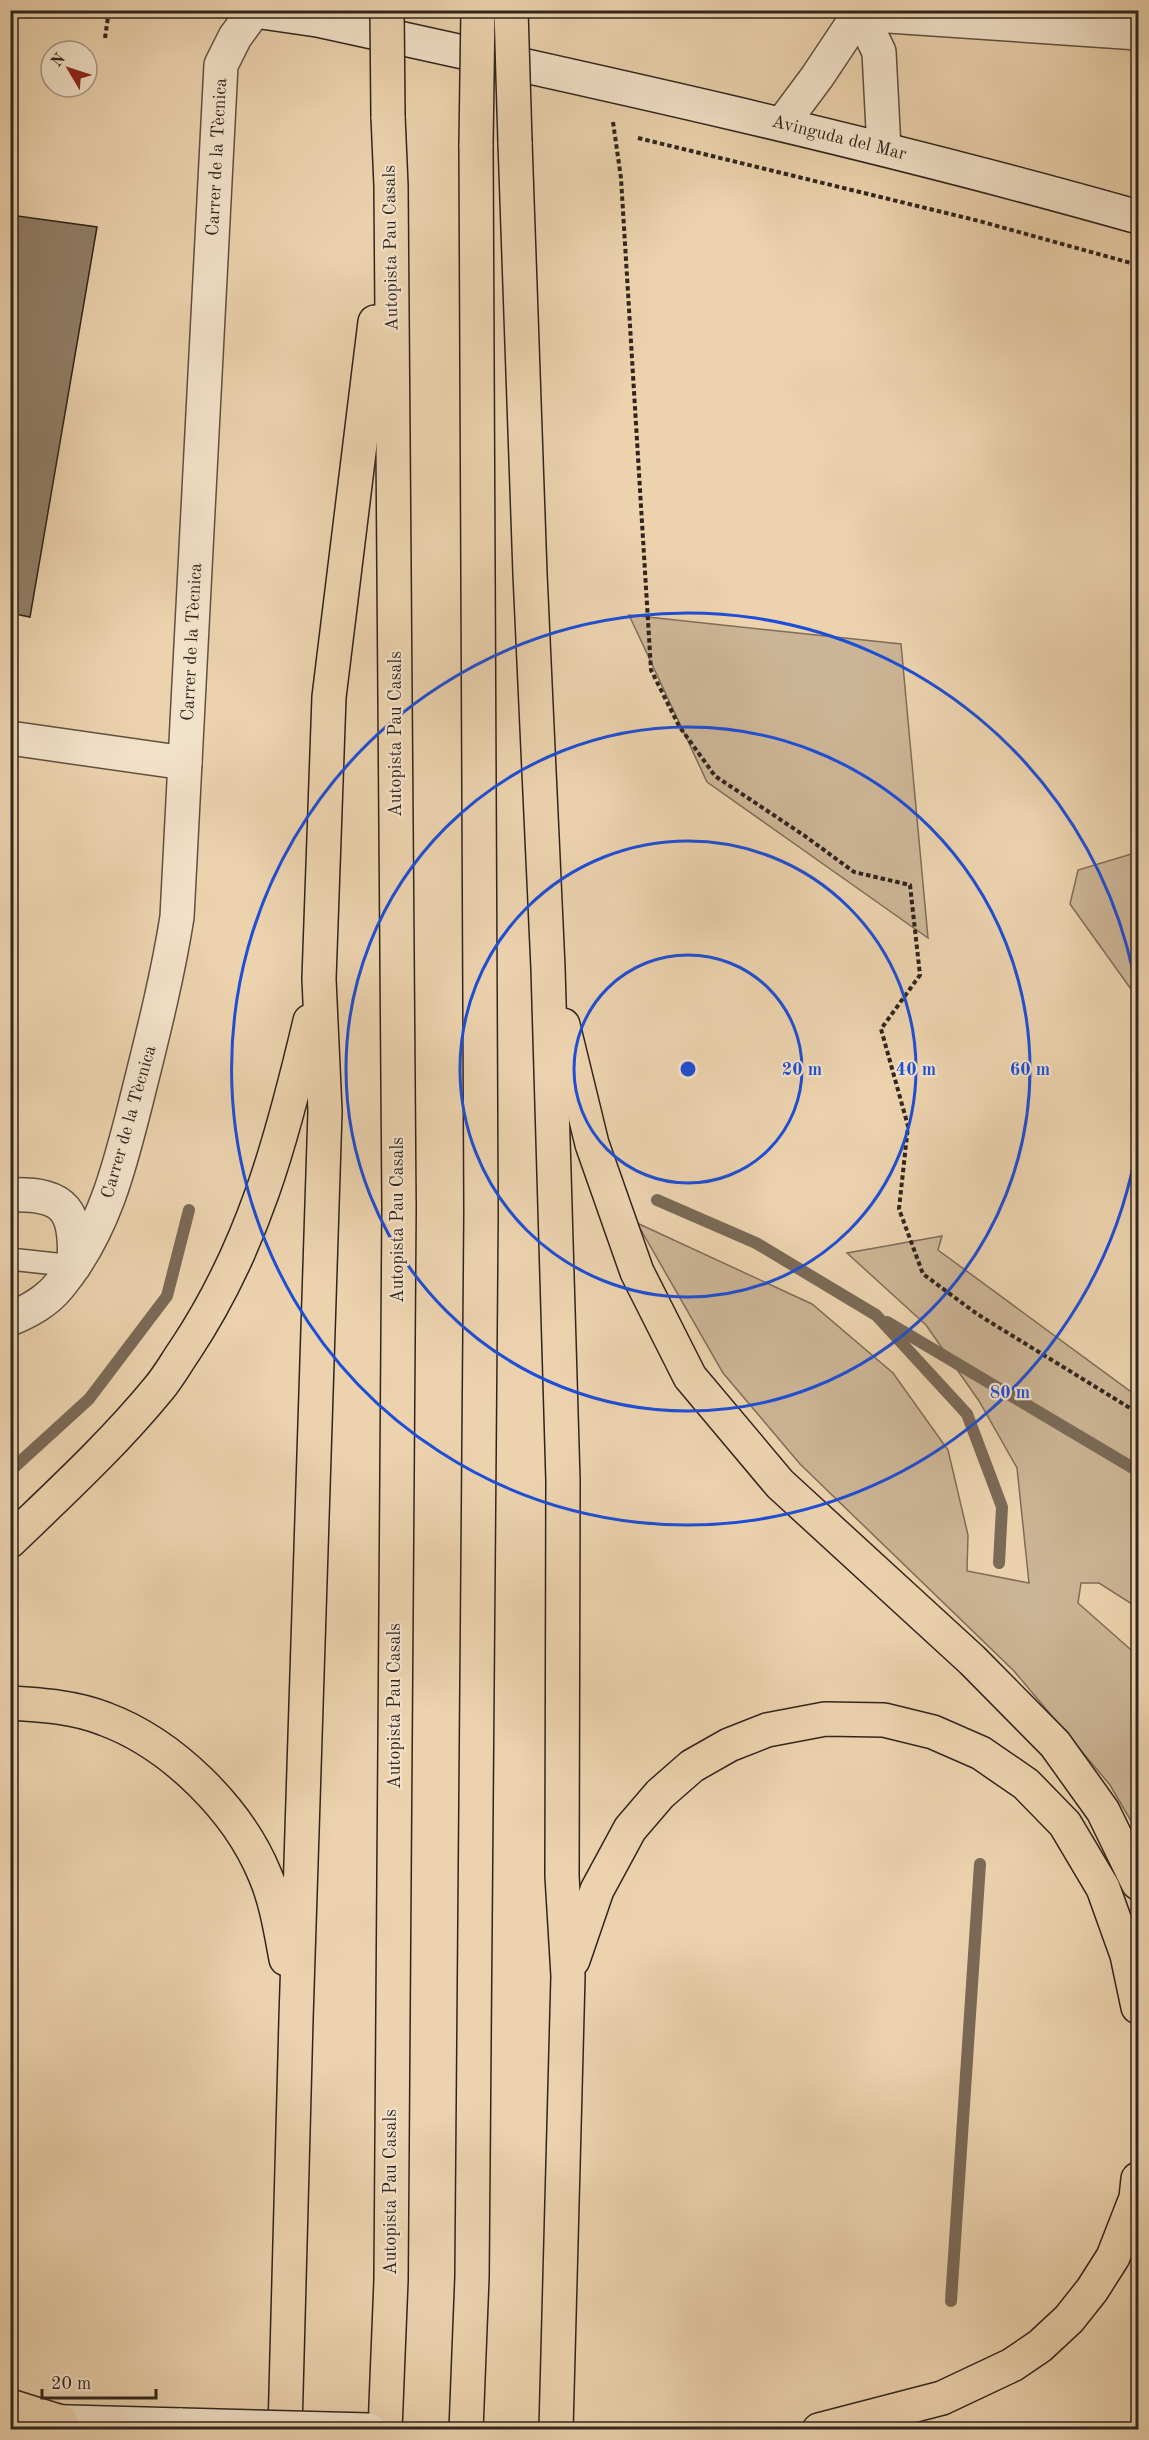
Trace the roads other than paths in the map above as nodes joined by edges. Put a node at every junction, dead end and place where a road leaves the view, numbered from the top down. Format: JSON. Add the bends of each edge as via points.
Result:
{"nodes":[{"id":1,"x":387,"y":10,"type":"edge"},
{"id":2,"x":478,"y":10,"type":"edge"},
{"id":3,"x":511,"y":10,"type":"edge"},
{"id":4,"x":251,"y":11,"type":"edge"},
{"id":5,"x":859,"y":12,"type":"edge"},
{"id":6,"x":1138,"y":33,"type":"edge"},
{"id":7,"x":782,"y":124,"type":"junction"},
{"id":8,"x":884,"y":149,"type":"junction"},
{"id":9,"x":392,"y":186,"type":"junction"},
{"id":10,"x":1138,"y":217,"type":"edge"},
{"id":11,"x":10,"y":738,"type":"edge"},
{"id":12,"x":185,"y":763,"type":"junction"},
{"id":13,"x":548,"y":968,"type":"junction"},
{"id":14,"x":320,"y":979,"type":"junction"},
{"id":15,"x":10,"y":1195,"type":"edge"},
{"id":16,"x":10,"y":1259,"type":"edge"},
{"id":17,"x":74,"y":1266,"type":"junction"},
{"id":18,"x":10,"y":1319,"type":"edge"},
{"id":19,"x":10,"y":1541,"type":"edge"},
{"id":20,"x":10,"y":1703,"type":"edge"},
{"id":21,"x":1138,"y":1883,"type":"edge"},
{"id":22,"x":568,"y":1976,"type":"junction"},
{"id":23,"x":1138,"y":2007,"type":"edge"},
{"id":24,"x":296,"y":2019,"type":"junction"},
{"id":25,"x":1138,"y":2179,"type":"edge"},
{"id":26,"x":10,"y":2406,"type":"edge"},
{"id":27,"x":10,"y":2420,"type":"edge"},
{"id":28,"x":61,"y":2422,"type":"junction"},
{"id":29,"x":24,"y":2430,"type":"edge"},
{"id":30,"x":285,"y":2430,"type":"edge"},
{"id":31,"x":369,"y":2430,"type":"edge"},
{"id":32,"x":385,"y":2430,"type":"edge"},
{"id":33,"x":466,"y":2430,"type":"edge"},
{"id":34,"x":556,"y":2430,"type":"edge"},
{"id":35,"x":819,"y":2430,"type":"edge"}],
"edges":[{"from":1,"to":9,"type":"highway","name":"Autopista Pau Casals","bridge":true},
{"from":2,"to":33,"type":"highway","bridge":true,"via":[[481,1214],[472,2253]]},
{"from":3,"to":13,"type":"highway","bridge":true},
{"from":4,"to":7,"type":"street","name":"Avinguda del Mar","via":[[317,20]]},
{"from":4,"to":12,"type":"street","name":"Carrer de la Tècnica","via":[[221,65]]},
{"from":5,"to":6,"type":"street"},
{"from":5,"to":7,"type":"street"},
{"from":5,"to":8,"type":"street","via":[[879,52]]},
{"from":7,"to":8,"type":"street","name":"Avinguda del Mar"},
{"from":8,"to":10,"type":"street","name":"Avinguda del Mar"},
{"from":9,"to":14,"type":"highway","via":[[329,697]]},
{"from":9,"to":32,"type":"highway","name":"Autopista Pau Casals","via":[[399,1207],[391,2280]]},
{"from":11,"to":12,"type":"street"},
{"from":12,"to":17,"type":"street","name":"Carrer de la Tècnica","via":[[177,917],[170,963],[115,1184]]},
{"from":13,"to":21,"type":"highway","via":[[592,1144],[637,1272],[690,1377],[780,1484],[972,1660],[1054,1744],[1103,1811]]},
{"from":13,"to":22,"type":"highway","via":[[563,1480],[562,1876]]},
{"from":14,"to":19,"type":"highway","via":[[289,1111],[255,1217],[213,1305],[161,1386],[109,1446]]},
{"from":14,"to":24,"type":"highway","via":[[325,1111]]},
{"from":15,"to":17,"type":"street","via":[[34,1194],[62,1205],[76,1236]]},
{"from":16,"to":17,"type":"lane"},
{"from":17,"to":18,"type":"street","name":"Carrer de la Tècnica","via":[[58,1288],[35,1308]]},
{"from":20,"to":24,"type":"highway","via":[[60,1706],[105,1719],[142,1737],[217,1798],[250,1842],[266,1877]]},
{"from":22,"to":23,"type":"highway","via":[[597,1890],[630,1829],[660,1794],[692,1766],[767,1730],[825,1719],[884,1720],[933,1732],[981,1753],[1026,1784],[1065,1824],[1103,1888],[1127,1955]]},
{"from":22,"to":34,"type":"highway"},
{"from":24,"to":30,"type":"highway"},
{"from":25,"to":35,"type":"highway","via":[[1136,2198],[1113,2258],[1068,2319],[1040,2346],[1012,2365],[942,2398]]},
{"from":26,"to":28,"type":"highway"},
{"from":27,"to":28,"type":"street"},
{"from":28,"to":29,"type":"highway"},
{"from":28,"to":31,"type":"street","bridge":true}]}
